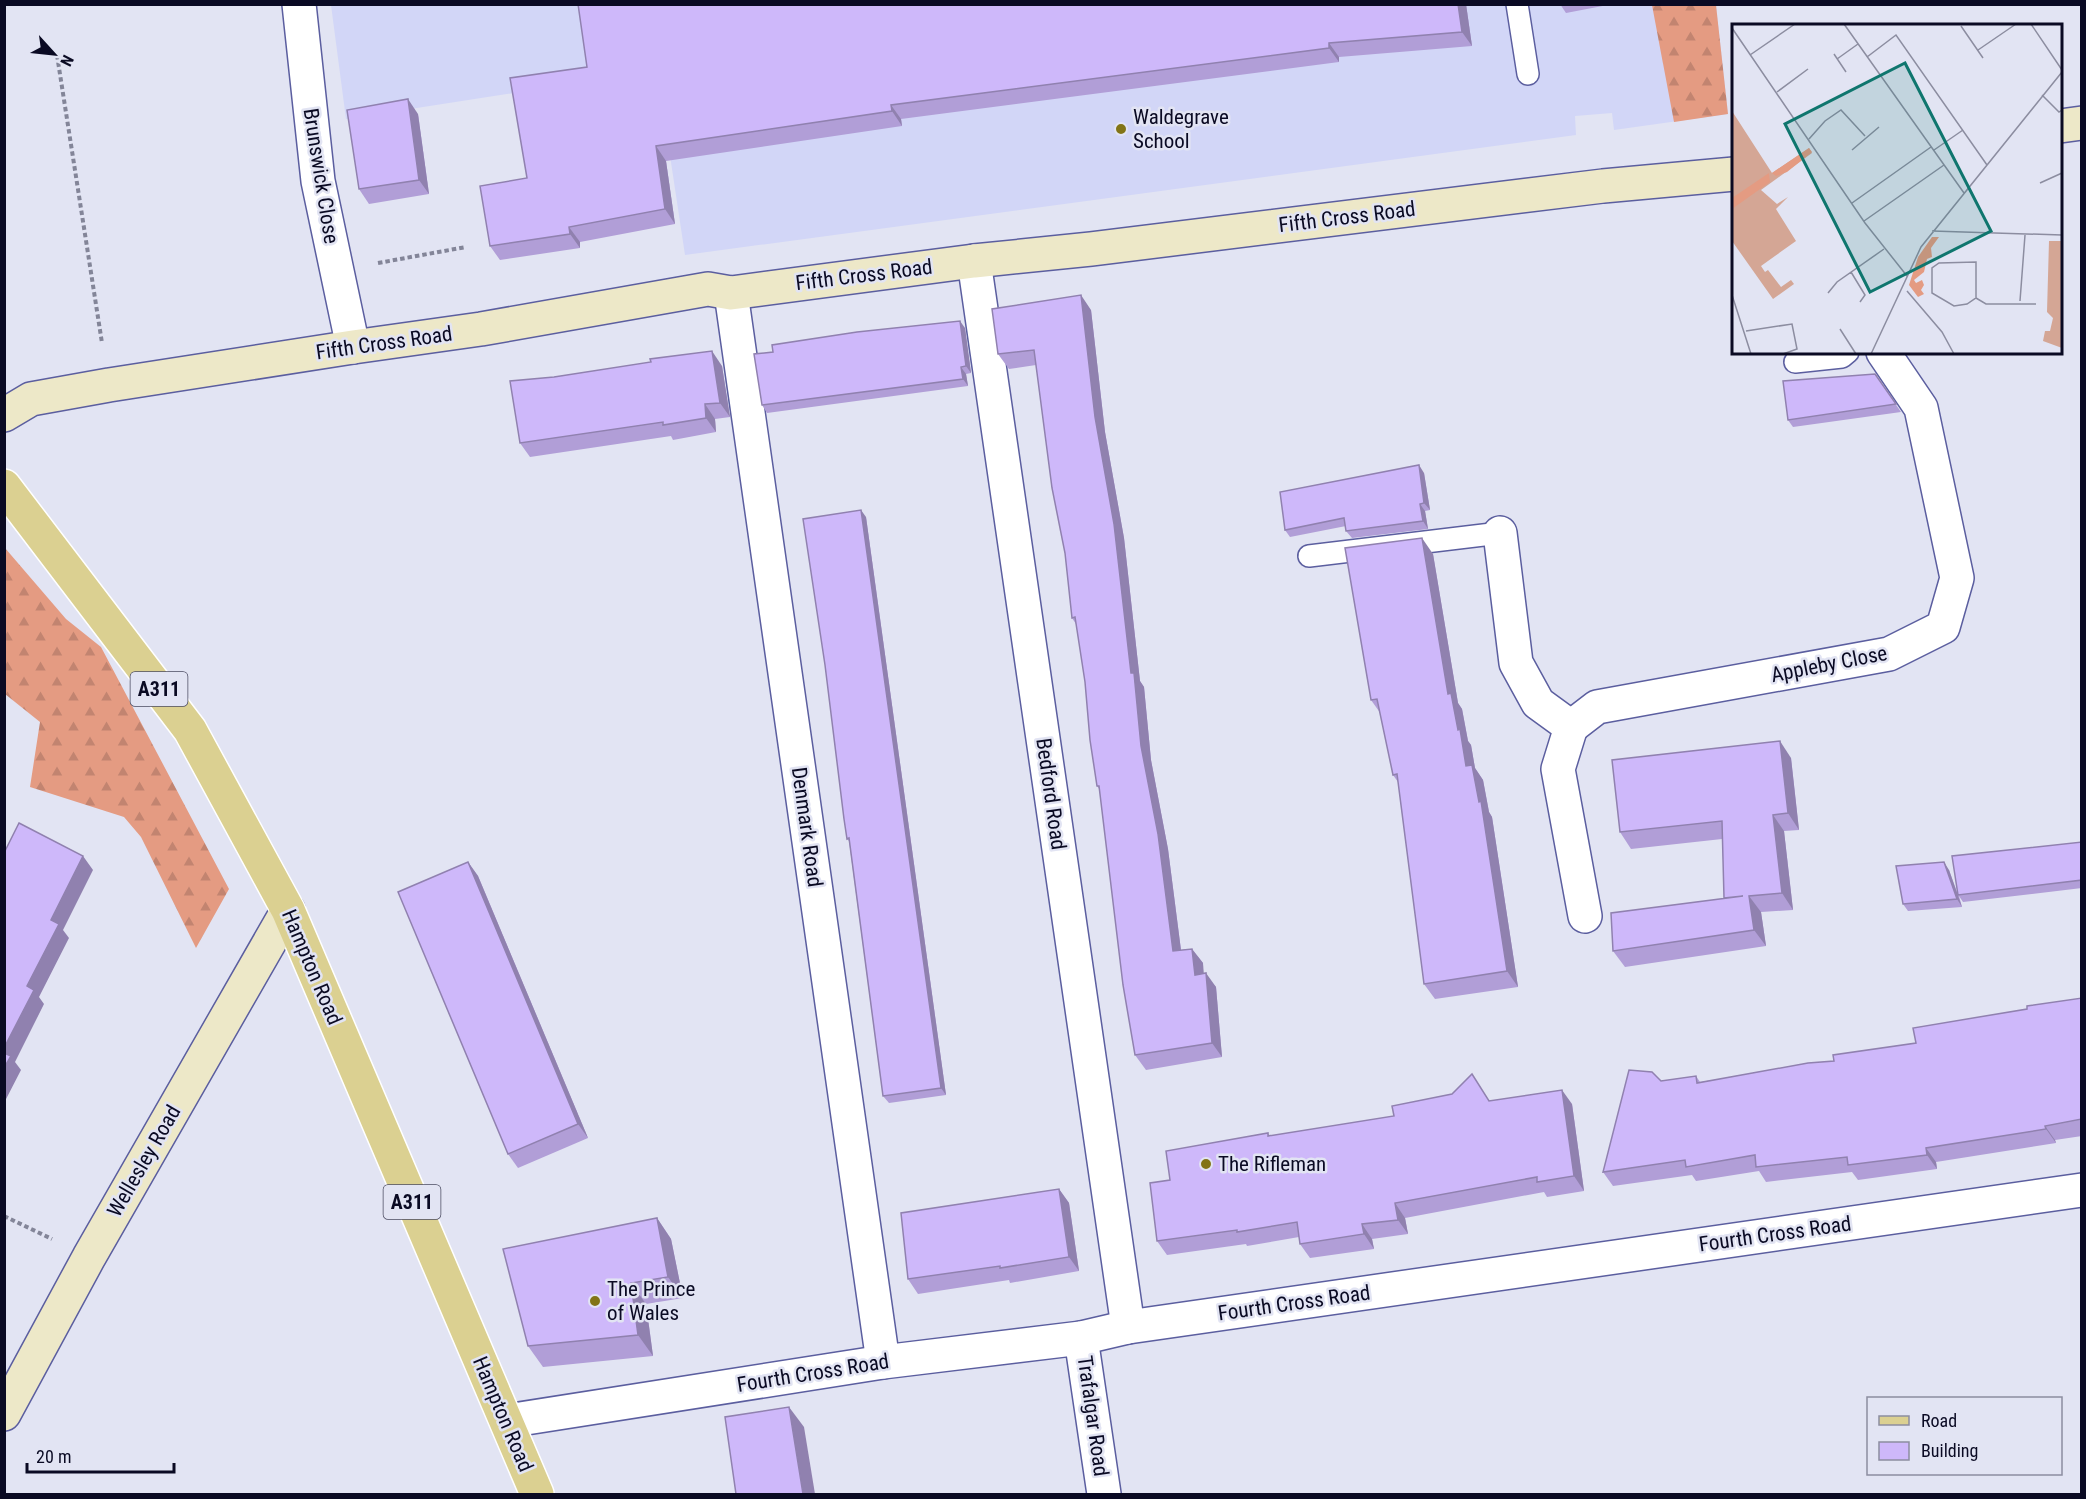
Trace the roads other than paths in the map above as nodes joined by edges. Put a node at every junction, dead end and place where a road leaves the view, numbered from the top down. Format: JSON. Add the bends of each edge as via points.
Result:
{"nodes":[{"id":1,"x":299,"y":4,"type":"edge"},
{"id":2,"x":1517,"y":4,"type":"edge"},
{"id":3,"x":1528,"y":74,"type":"dead end"},
{"id":4,"x":2082,"y":123,"type":"edge"},
{"id":5,"x":2062,"y":126,"type":"edge"},
{"id":6,"x":1732,"y":174,"type":"edge"},
{"id":7,"x":974,"y":261,"type":"junction"},
{"id":8,"x":731,"y":293,"type":"junction"},
{"id":9,"x":353,"y":347,"type":"junction"},
{"id":10,"x":1846,"y":354,"type":"edge"},
{"id":11,"x":1884,"y":354,"type":"edge"},
{"id":12,"x":1795,"y":362,"type":"dead end"},
{"id":13,"x":4,"y":416,"type":"edge"},
{"id":14,"x":4,"y":486,"type":"edge"},
{"id":15,"x":1500,"y":533,"type":"joint"},
{"id":16,"x":1309,"y":556,"type":"dead end"},
{"id":17,"x":1571,"y":728,"type":"junction"},
{"id":18,"x":288,"y":910,"type":"junction"},
{"id":19,"x":1585,"y":916,"type":"dead end"},
{"id":20,"x":2082,"y":1191,"type":"edge"},
{"id":21,"x":1128,"y":1327,"type":"junction"},
{"id":22,"x":1081,"y":1338,"type":"junction"},
{"id":23,"x":883,"y":1362,"type":"junction"},
{"id":24,"x":4,"y":1414,"type":"edge"},
{"id":25,"x":507,"y":1421,"type":"junction"},
{"id":26,"x":537,"y":1494,"type":"edge"},
{"id":27,"x":1104,"y":1494,"type":"edge"}],
"edges":[{"from":1,"to":9,"type":"street","name":"Brunswick Close","via":[[318,181]]},
{"from":2,"to":3,"type":"lane"},
{"from":4,"to":5,"type":"street"},
{"from":6,"to":7,"type":"street","name":"Fifth Cross Road"},
{"from":7,"to":8,"type":"street","name":"Fifth Cross Road"},
{"from":7,"to":21,"type":"street","name":"Bedford Road"},
{"from":8,"to":9,"type":"street","name":"Fifth Cross Road","via":[[708,289]]},
{"from":8,"to":23,"type":"street","name":"Denmark Road"},
{"from":9,"to":13,"type":"street","name":"Fifth Cross Road","via":[[31,399]]},
{"from":10,"to":12,"type":"lane"},
{"from":11,"to":17,"type":"street","name":"Appleby Close","via":[[1921,408],[1957,578],[1943,627],[1889,654],[1597,707]]},
{"from":14,"to":18,"type":"main road","name":"Hampton Road","number":"A311","via":[[190,730]]},
{"from":15,"to":16,"type":"lane"},
{"from":15,"to":17,"type":"street","via":[[1516,663],[1538,703]]},
{"from":17,"to":19,"type":"street","via":[[1558,769]]},
{"from":18,"to":24,"type":"street","name":"Wellesley Road","via":[[89,1257]]},
{"from":18,"to":25,"type":"main road","name":"Hampton Road","number":"A311"},
{"from":20,"to":21,"type":"street","name":"Fourth Cross Road"},
{"from":21,"to":22,"type":"street","name":"Fourth Cross Road"},
{"from":22,"to":23,"type":"street","name":"Fourth Cross Road"},
{"from":22,"to":27,"type":"street","name":"Trafalgar Road"},
{"from":23,"to":25,"type":"street","name":"Fourth Cross Road"},
{"from":25,"to":26,"type":"main road","name":"Hampton Road","number":"A311"}]}
